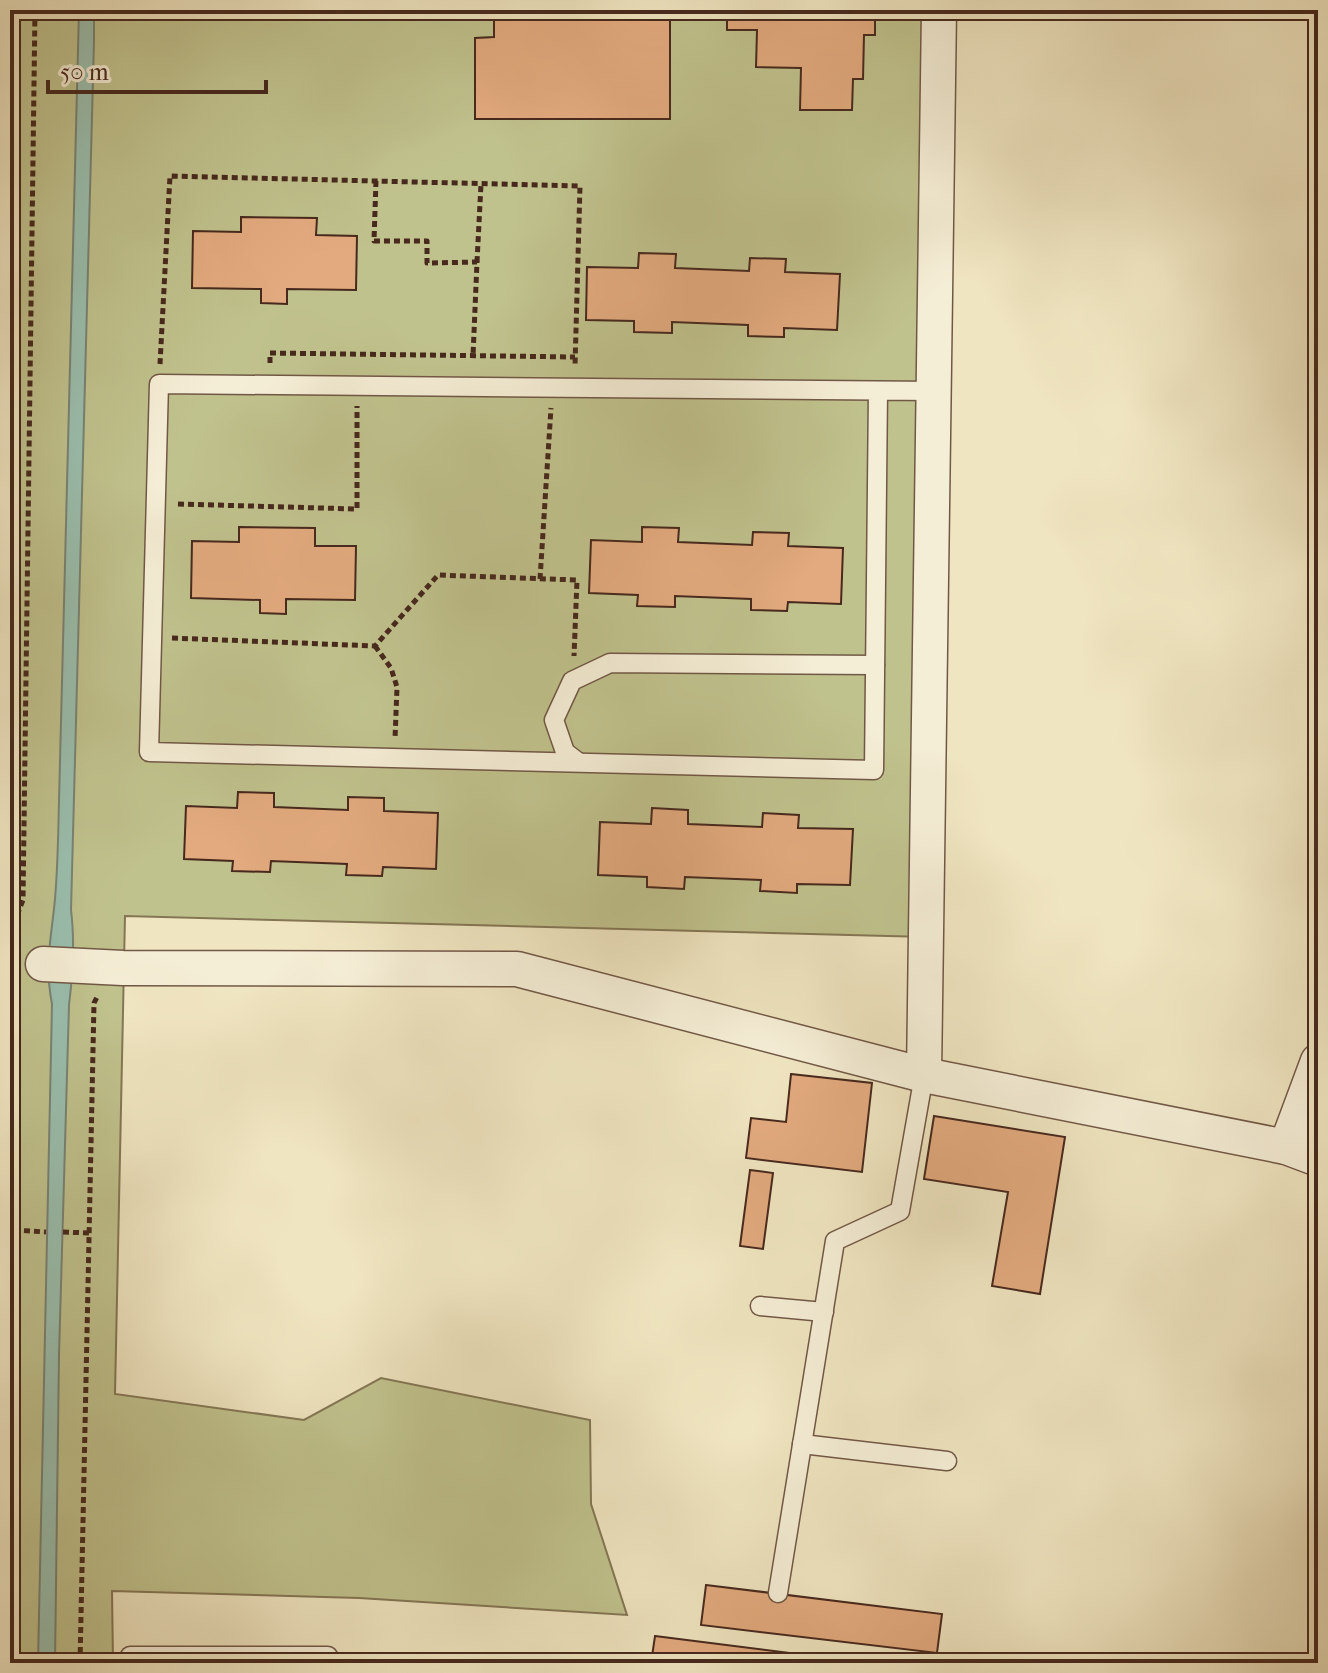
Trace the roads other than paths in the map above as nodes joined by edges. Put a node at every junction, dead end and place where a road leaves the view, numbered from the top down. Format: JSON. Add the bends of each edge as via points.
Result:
{"nodes":[{"id":1,"x":939,"y":10,"type":"edge"},
{"id":2,"x":878,"y":391,"type":"junction"},
{"id":3,"x":934,"y":391,"type":"junction"},
{"id":4,"x":875,"y":665,"type":"junction"},
{"id":5,"x":578,"y":762,"type":"junction"},
{"id":6,"x":43,"y":964,"type":"dead end"},
{"id":7,"x":1318,"y":1061,"type":"edge"},
{"id":8,"x":924,"y":1075,"type":"junction"},
{"id":9,"x":1286,"y":1147,"type":"junction"},
{"id":10,"x":1318,"y":1159,"type":"edge"},
{"id":11,"x":760,"y":1306,"type":"dead end"},
{"id":12,"x":824,"y":1312,"type":"junction"},
{"id":13,"x":802,"y":1444,"type":"junction"},
{"id":14,"x":947,"y":1461,"type":"dead end"},
{"id":15,"x":778,"y":1593,"type":"dead end"},
{"id":16,"x":130,"y":1656,"type":"dead end"},
{"id":17,"x":328,"y":1663,"type":"edge"}],
"edges":[{"from":1,"to":3,"type":"street"},
{"from":2,"to":3,"type":"lane"},
{"from":2,"to":4,"type":"lane"},
{"from":2,"to":5,"type":"lane","via":[[159,384],[149,752]]},
{"from":3,"to":8,"type":"street"},
{"from":4,"to":5,"type":"lane","via":[[610,663],[572,681],[554,720],[565,752]]},
{"from":4,"to":5,"type":"lane","via":[[874,770]]},
{"from":6,"to":8,"type":"street","via":[[517,969]]},
{"from":7,"to":9,"type":"street"},
{"from":8,"to":9,"type":"street"},
{"from":8,"to":12,"type":"lane","via":[[900,1211],[835,1241]]},
{"from":9,"to":10,"type":"street"},
{"from":11,"to":12,"type":"lane"},
{"from":12,"to":13,"type":"lane"},
{"from":13,"to":14,"type":"lane"},
{"from":13,"to":15,"type":"lane"},
{"from":16,"to":17,"type":"lane","via":[[328,1656]]}]}
